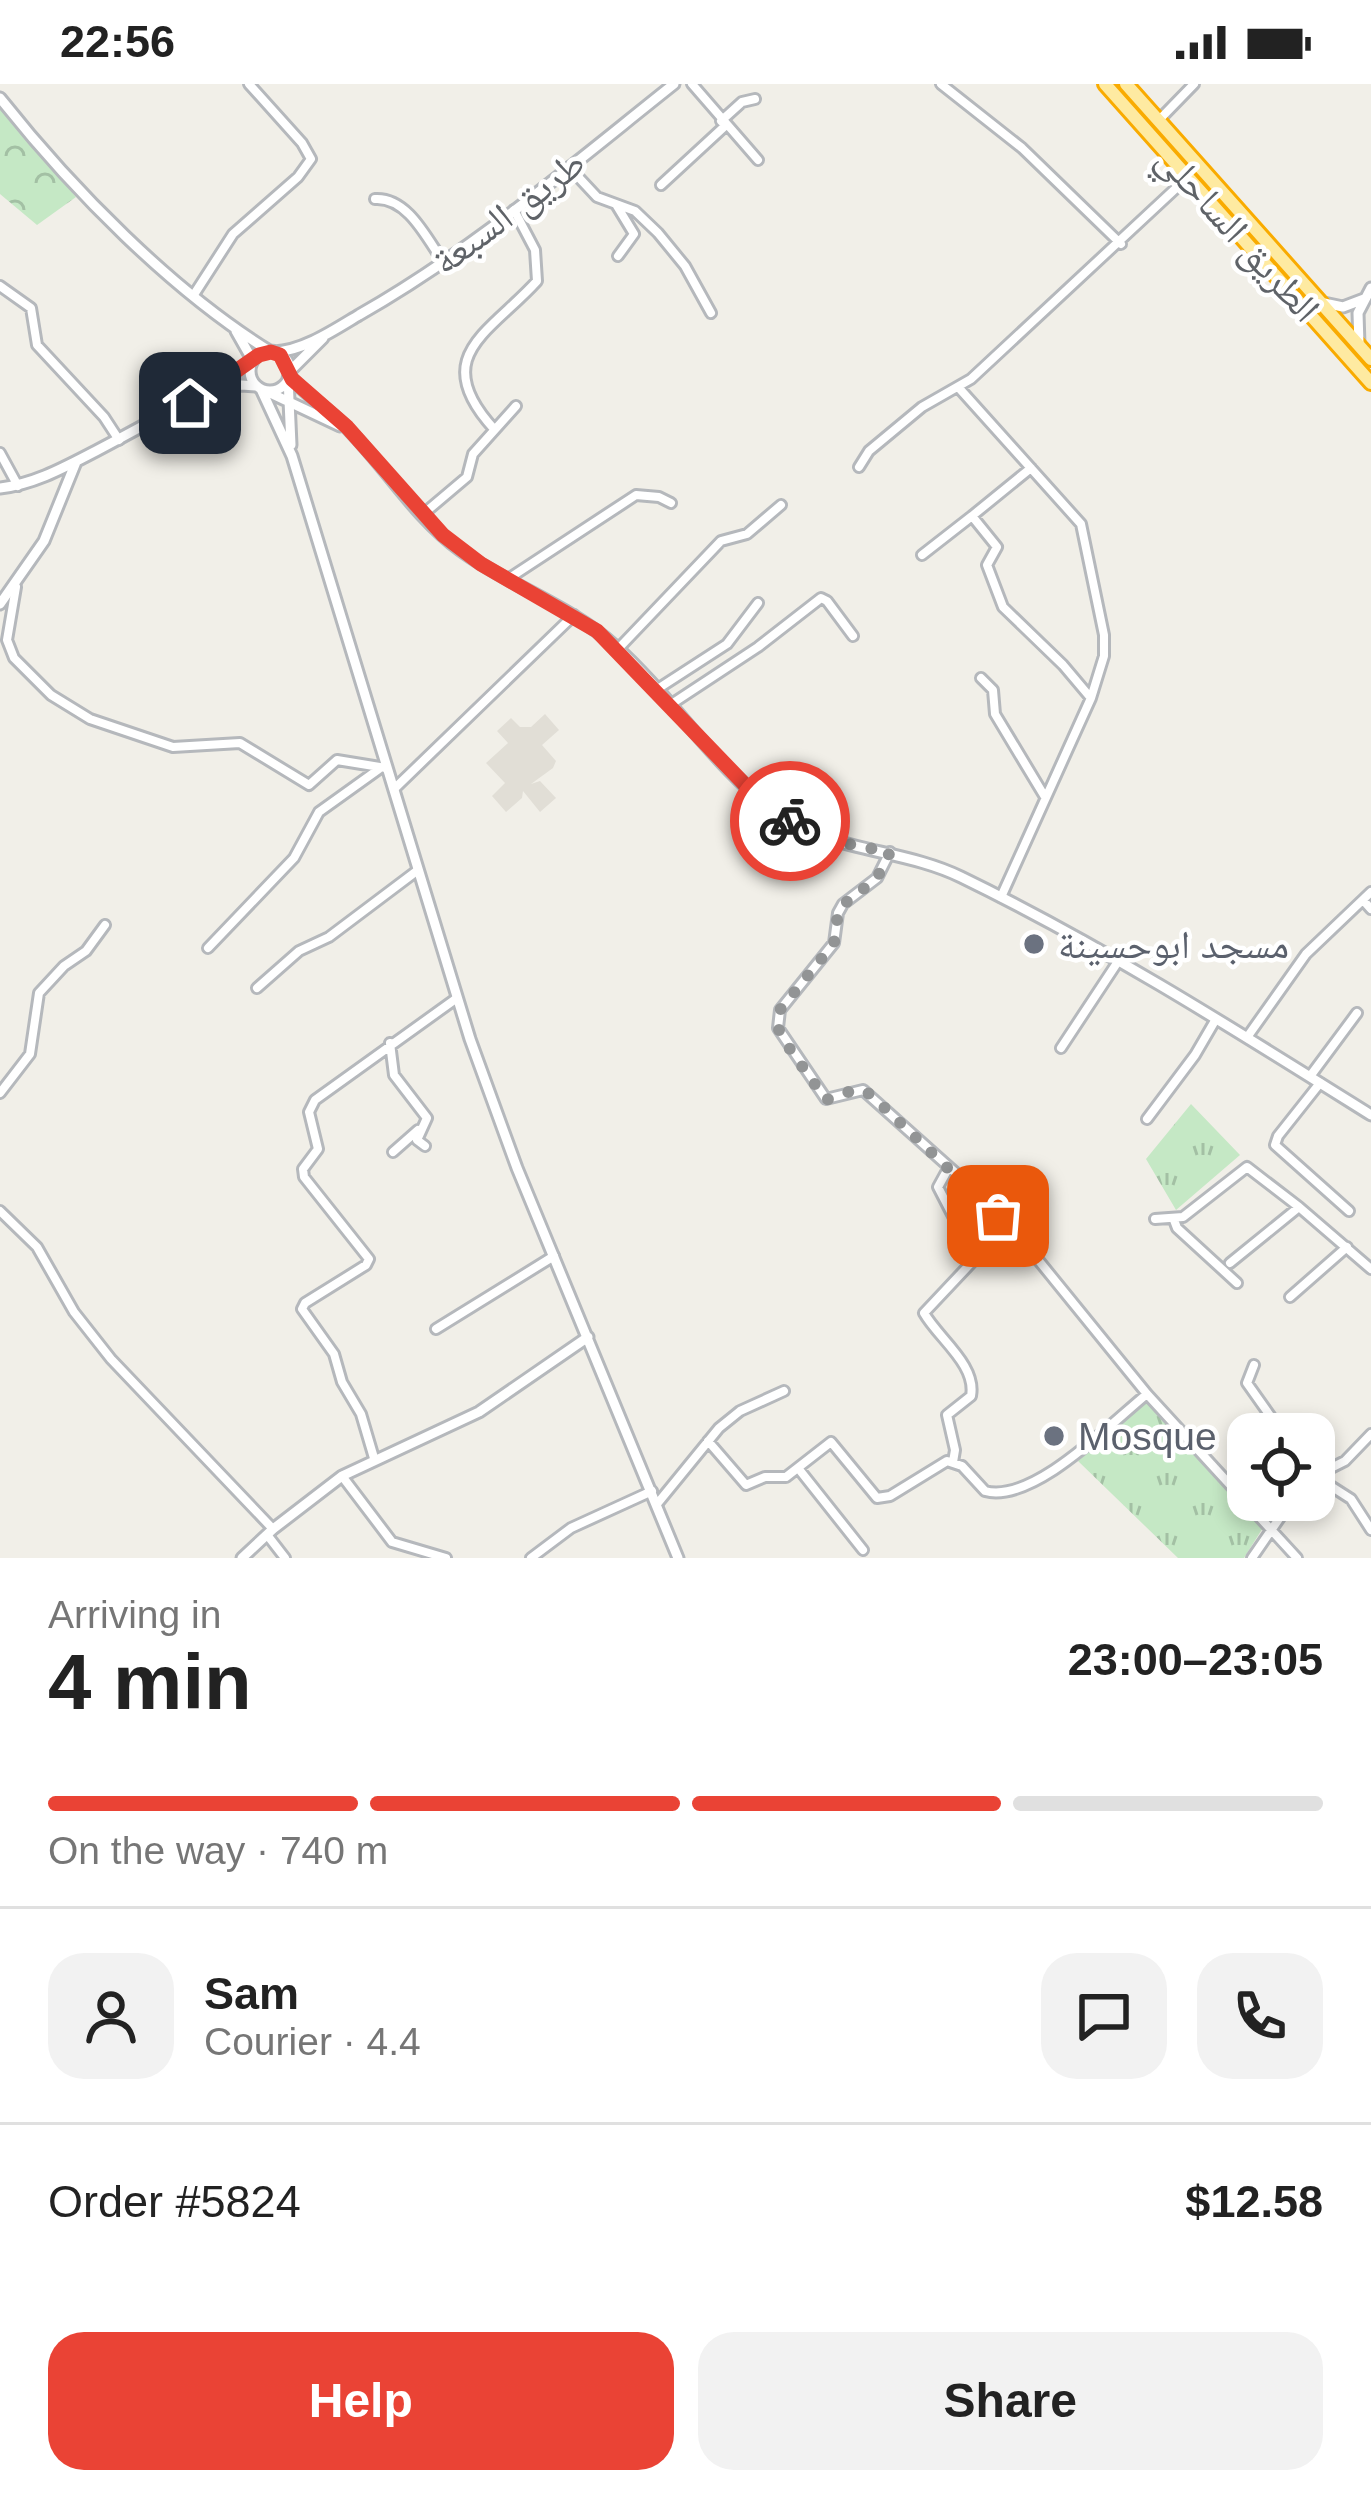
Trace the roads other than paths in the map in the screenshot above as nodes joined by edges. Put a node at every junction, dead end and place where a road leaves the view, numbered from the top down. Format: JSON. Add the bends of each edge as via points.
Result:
{"nodes":[{"id":1,"x":250,"y":84,"type":"edge"},
{"id":2,"x":674,"y":84,"type":"edge"},
{"id":3,"x":692,"y":84,"type":"edge"},
{"id":4,"x":940,"y":84,"type":"edge"},
{"id":5,"x":1105,"y":84,"type":"edge"},
{"id":6,"x":1194,"y":84,"type":"edge"},
{"id":7,"x":1131,"y":86,"type":"edge"},
{"id":8,"x":0,"y":98,"type":"edge"},
{"id":9,"x":755,"y":98,"type":"dead end"},
{"id":10,"x":1158,"y":121,"type":"junction"},
{"id":11,"x":723,"y":124,"type":"junction"},
{"id":12,"x":758,"y":160,"type":"dead end"},
{"id":13,"x":568,"y":165,"type":"junction"},
{"id":14,"x":1190,"y":176,"type":"junction"},
{"id":15,"x":662,"y":185,"type":"dead end"},
{"id":16,"x":375,"y":199,"type":"dead end"},
{"id":17,"x":616,"y":205,"type":"junction"},
{"id":18,"x":513,"y":209,"type":"junction"},
{"id":19,"x":1248,"y":230,"type":"junction"},
{"id":20,"x":1121,"y":244,"type":"junction"},
{"id":21,"x":618,"y":256,"type":"dead end"},
{"id":22,"x":444,"y":263,"type":"junction"},
{"id":23,"x":0,"y":286,"type":"edge"},
{"id":24,"x":1371,"y":288,"type":"edge"},
{"id":25,"x":195,"y":293,"type":"junction"},
{"id":26,"x":1364,"y":298,"type":"junction"},
{"id":27,"x":1320,"y":302,"type":"junction"},
{"id":28,"x":711,"y":313,"type":"dead end"},
{"id":29,"x":233,"y":326,"type":"junction"},
{"id":30,"x":334,"y":329,"type":"junction"},
{"id":31,"x":1360,"y":347,"type":"junction"},
{"id":32,"x":272,"y":352,"type":"junction"},
{"id":33,"x":1371,"y":359,"type":"edge"},
{"id":34,"x":252,"y":362,"type":"junction"},
{"id":35,"x":289,"y":375,"type":"junction"},
{"id":36,"x":1371,"y":383,"type":"edge"},
{"id":37,"x":260,"y":388,"type":"junction"},
{"id":38,"x":958,"y":388,"type":"junction"},
{"id":39,"x":198,"y":398,"type":"junction"},
{"id":40,"x":290,"y":402,"type":"junction"},
{"id":41,"x":516,"y":406,"type":"dead end"},
{"id":42,"x":494,"y":429,"type":"junction"},
{"id":43,"x":354,"y":435,"type":"junction"},
{"id":44,"x":119,"y":440,"type":"junction"},
{"id":45,"x":0,"y":454,"type":"edge"},
{"id":46,"x":292,"y":456,"type":"junction"},
{"id":47,"x":76,"y":462,"type":"junction"},
{"id":48,"x":859,"y":467,"type":"dead end"},
{"id":49,"x":1031,"y":467,"type":"junction"},
{"id":50,"x":18,"y":486,"type":"junction"},
{"id":51,"x":0,"y":488,"type":"edge"},
{"id":52,"x":671,"y":502,"type":"dead end"},
{"id":53,"x":781,"y":505,"type":"dead end"},
{"id":54,"x":422,"y":515,"type":"junction"},
{"id":55,"x":972,"y":516,"type":"junction"},
{"id":56,"x":922,"y":555,"type":"dead end"},
{"id":57,"x":508,"y":579,"type":"junction"},
{"id":58,"x":16,"y":586,"type":"junction"},
{"id":59,"x":758,"y":603,"type":"dead end"},
{"id":60,"x":0,"y":604,"type":"edge"},
{"id":61,"x":574,"y":615,"type":"junction"},
{"id":62,"x":854,"y":637,"type":"dead end"},
{"id":63,"x":4,"y":643,"type":"edge"},
{"id":64,"x":618,"y":649,"type":"junction"},
{"id":65,"x":981,"y":678,"type":"dead end"},
{"id":66,"x":656,"y":689,"type":"junction"},
{"id":67,"x":1091,"y":698,"type":"junction"},
{"id":68,"x":670,"y":705,"type":"junction"},
{"id":69,"x":383,"y":768,"type":"junction"},
{"id":70,"x":393,"y":790,"type":"junction"},
{"id":71,"x":1045,"y":798,"type":"junction"},
{"id":72,"x":890,"y":852,"type":"junction"},
{"id":73,"x":418,"y":869,"type":"junction"},
{"id":74,"x":1371,"y":892,"type":"edge"},
{"id":75,"x":1001,"y":898,"type":"junction"},
{"id":76,"x":1363,"y":900,"type":"junction"},
{"id":77,"x":1371,"y":909,"type":"edge"},
{"id":78,"x":105,"y":925,"type":"dead end"},
{"id":79,"x":208,"y":949,"type":"dead end"},
{"id":80,"x":1117,"y":962,"type":"junction"},
{"id":81,"x":256,"y":988,"type":"dead end"},
{"id":82,"x":457,"y":998,"type":"junction"},
{"id":83,"x":1357,"y":1013,"type":"dead end"},
{"id":84,"x":1216,"y":1019,"type":"junction"},
{"id":85,"x":1248,"y":1036,"type":"junction"},
{"id":86,"x":390,"y":1043,"type":"junction"},
{"id":87,"x":1060,"y":1048,"type":"dead end"},
{"id":88,"x":1316,"y":1078,"type":"junction"},
{"id":89,"x":0,"y":1093,"type":"edge"},
{"id":90,"x":1371,"y":1115,"type":"edge"},
{"id":91,"x":1147,"y":1119,"type":"dead end"},
{"id":92,"x":419,"y":1129,"type":"junction"},
{"id":93,"x":425,"y":1146,"type":"dead end"},
{"id":94,"x":393,"y":1152,"type":"dead end"},
{"id":95,"x":949,"y":1167,"type":"junction"},
{"id":96,"x":1299,"y":1208,"type":"junction"},
{"id":97,"x":1348,"y":1210,"type":"dead end"},
{"id":98,"x":0,"y":1211,"type":"edge"},
{"id":99,"x":1155,"y":1219,"type":"dead end"},
{"id":100,"x":1174,"y":1220,"type":"junction"},
{"id":101,"x":1347,"y":1247,"type":"junction"},
{"id":102,"x":554,"y":1256,"type":"junction"},
{"id":103,"x":1231,"y":1263,"type":"dead end"},
{"id":104,"x":1371,"y":1269,"type":"edge"},
{"id":105,"x":1238,"y":1283,"type":"dead end"},
{"id":106,"x":1290,"y":1297,"type":"dead end"},
{"id":107,"x":436,"y":1329,"type":"dead end"},
{"id":108,"x":588,"y":1337,"type":"junction"},
{"id":109,"x":1254,"y":1365,"type":"dead end"},
{"id":110,"x":784,"y":1391,"type":"dead end"},
{"id":111,"x":1147,"y":1394,"type":"junction"},
{"id":112,"x":1268,"y":1413,"type":"edge"},
{"id":113,"x":1371,"y":1434,"type":"edge"},
{"id":114,"x":708,"y":1441,"type":"junction"},
{"id":115,"x":374,"y":1458,"type":"junction"},
{"id":116,"x":952,"y":1462,"type":"junction"},
{"id":117,"x":1335,"y":1466,"type":"edge"},
{"id":118,"x":798,"y":1468,"type":"junction"},
{"id":119,"x":342,"y":1476,"type":"junction"},
{"id":120,"x":652,"y":1491,"type":"junction"},
{"id":121,"x":1335,"y":1491,"type":"edge"},
{"id":122,"x":657,"y":1504,"type":"junction"},
{"id":123,"x":1277,"y":1521,"type":"edge"},
{"id":124,"x":1271,"y":1529,"type":"junction"},
{"id":125,"x":1371,"y":1530,"type":"edge"},
{"id":126,"x":270,"y":1533,"type":"junction"},
{"id":127,"x":863,"y":1550,"type":"dead end"},
{"id":128,"x":242,"y":1558,"type":"edge"},
{"id":129,"x":285,"y":1558,"type":"edge"},
{"id":130,"x":446,"y":1558,"type":"edge"},
{"id":131,"x":530,"y":1558,"type":"edge"},
{"id":132,"x":679,"y":1558,"type":"edge"},
{"id":133,"x":1252,"y":1558,"type":"edge"},
{"id":134,"x":1297,"y":1558,"type":"edge"}],
"edges":[{"from":1,"to":25,"type":"street","via":[[311,159],[233,234]]},
{"from":2,"to":13,"type":"street","name":"طريق السبعة"},
{"from":3,"to":11,"type":"street"},
{"from":4,"to":20,"type":"street","via":[[1022,148]]},
{"from":5,"to":14,"type":"highway","name":"الطريق الساحلي"},
{"from":6,"to":10,"type":"street"},
{"from":7,"to":10,"type":"highway","name":"الطريق الساحلي"},
{"from":8,"to":25,"type":"street","via":[[90,201]]},
{"from":9,"to":11,"type":"street"},
{"from":10,"to":19,"type":"highway","name":"الطريق الساحلي"},
{"from":11,"to":12,"type":"street"},
{"from":11,"to":15,"type":"street"},
{"from":13,"to":17,"type":"street","via":[[597,197]]},
{"from":13,"to":18,"type":"street","name":"طريق السبعة"},
{"from":14,"to":19,"type":"highway","name":"الطريق الساحلي"},
{"from":14,"to":20,"type":"street"},
{"from":16,"to":22,"type":"street","via":[[402,208]]},
{"from":17,"to":21,"type":"street","via":[[634,234]]},
{"from":17,"to":28,"type":"street","via":[[674,249]]},
{"from":18,"to":22,"type":"street","name":"طريق السبعة"},
{"from":18,"to":42,"type":"street","via":[[536,250],[537,281],[471,345],[465,361],[473,399]]},
{"from":19,"to":27,"type":"highway","name":"الطريق الساحلي"},
{"from":19,"to":36,"type":"highway","name":"الطريق الساحلي"},
{"from":20,"to":38,"type":"street"},
{"from":22,"to":30,"type":"street","name":"طريق السبعة"},
{"from":23,"to":44,"type":"street","via":[[31,308],[37,345]]},
{"from":24,"to":26,"type":"street"},
{"from":25,"to":29,"type":"street"},
{"from":26,"to":27,"type":"street","via":[[1343,308]]},
{"from":26,"to":31,"type":"street"},
{"from":27,"to":31,"type":"highway","name":"الطريق الساحلي"},
{"from":29,"to":32,"type":"street"},
{"from":29,"to":34,"type":"street"},
{"from":30,"to":32,"type":"street"},
{"from":30,"to":35,"type":"street"},
{"from":31,"to":33,"type":"highway","name":"الطريق الساحلي"},
{"from":32,"to":34,"type":"street"},
{"from":32,"to":35,"type":"street","via":[[285,359]]},
{"from":34,"to":37,"type":"street","via":[[250,376]]},
{"from":34,"to":39,"type":"street"},
{"from":35,"to":37,"type":"street","via":[[278,389]]},
{"from":35,"to":40,"type":"street"},
{"from":35,"to":43,"type":"street"},
{"from":37,"to":39,"type":"street","via":[[233,386]]},
{"from":37,"to":40,"type":"street"},
{"from":37,"to":46,"type":"street"},
{"from":38,"to":48,"type":"street","via":[[922,406]]},
{"from":38,"to":49,"type":"street"},
{"from":39,"to":44,"type":"street"},
{"from":40,"to":43,"type":"street"},
{"from":40,"to":46,"type":"street"},
{"from":41,"to":42,"type":"street"},
{"from":42,"to":54,"type":"street","via":[[467,477]]},
{"from":43,"to":54,"type":"street"},
{"from":44,"to":47,"type":"street"},
{"from":45,"to":50,"type":"street"},
{"from":46,"to":69,"type":"street"},
{"from":47,"to":50,"type":"street"},
{"from":47,"to":58,"type":"street"},
{"from":49,"to":55,"type":"street"},
{"from":49,"to":67,"type":"street","via":[[1081,524],[1104,644]]},
{"from":50,"to":51,"type":"street"},
{"from":52,"to":57,"type":"street","via":[[637,496]]},
{"from":53,"to":64,"type":"street","via":[[747,533],[721,541]]},
{"from":54,"to":57,"type":"street"},
{"from":55,"to":56,"type":"street"},
{"from":55,"to":67,"type":"street","via":[[996,544],[987,565],[1003,608]]},
{"from":57,"to":61,"type":"street"},
{"from":58,"to":60,"type":"street"},
{"from":58,"to":63,"type":"street"},
{"from":59,"to":66,"type":"street","via":[[727,644]]},
{"from":61,"to":64,"type":"street"},
{"from":61,"to":70,"type":"street"},
{"from":62,"to":68,"type":"street","via":[[820,598]]},
{"from":63,"to":69,"type":"street","via":[[51,694],[141,738],[186,748],[240,743],[309,784],[337,760]]},
{"from":64,"to":66,"type":"street"},
{"from":65,"to":71,"type":"street"},
{"from":66,"to":68,"type":"street"},
{"from":67,"to":71,"type":"street"},
{"from":68,"to":72,"type":"street","via":[[782,816],[838,842]]},
{"from":69,"to":70,"type":"street"},
{"from":69,"to":79,"type":"street","via":[[319,812],[294,858]]},
{"from":70,"to":73,"type":"street"},
{"from":71,"to":75,"type":"street"},
{"from":72,"to":75,"type":"street"},
{"from":72,"to":95,"type":"street","via":[[877,878],[838,913],[834,943],[784,1000],[778,1028],[826,1100],[863,1090]]},
{"from":73,"to":81,"type":"street"},
{"from":73,"to":82,"type":"street"},
{"from":74,"to":76,"type":"street"},
{"from":75,"to":80,"type":"street"},
{"from":76,"to":77,"type":"street"},
{"from":76,"to":85,"type":"street","via":[[1297,964]]},
{"from":78,"to":89,"type":"street","via":[[39,993],[30,1054]]},
{"from":80,"to":84,"type":"street"},
{"from":80,"to":87,"type":"street"},
{"from":82,"to":86,"type":"street"},
{"from":82,"to":102,"type":"street"},
{"from":83,"to":88,"type":"street"},
{"from":84,"to":85,"type":"street"},
{"from":84,"to":91,"type":"street"},
{"from":85,"to":88,"type":"street"},
{"from":86,"to":92,"type":"street","via":[[394,1075],[427,1118]]},
{"from":86,"to":115,"type":"street","via":[[311,1106],[318,1149],[303,1169],[368,1255],[366,1265],[302,1309],[334,1354]]},
{"from":88,"to":90,"type":"street"},
{"from":88,"to":97,"type":"street","via":[[1275,1145]]},
{"from":92,"to":93,"type":"street"},
{"from":92,"to":94,"type":"street"},
{"from":95,"to":111,"type":"street","via":[[1022,1240]]},
{"from":95,"to":116,"type":"street","via":[[938,1187],[973,1262],[924,1313],[973,1385],[947,1415]]},
{"from":96,"to":100,"type":"street","via":[[1247,1167]]},
{"from":96,"to":101,"type":"street"},
{"from":96,"to":103,"type":"street"},
{"from":98,"to":126,"type":"street","via":[[37,1247],[111,1360]]},
{"from":99,"to":100,"type":"street"},
{"from":100,"to":105,"type":"street"},
{"from":101,"to":104,"type":"street"},
{"from":101,"to":106,"type":"street"},
{"from":102,"to":107,"type":"street"},
{"from":102,"to":108,"type":"street"},
{"from":108,"to":115,"type":"street","via":[[479,1412]]},
{"from":108,"to":120,"type":"street"},
{"from":109,"to":112,"type":"street","via":[[1247,1383]]},
{"from":110,"to":114,"type":"street","via":[[740,1411]]},
{"from":111,"to":116,"type":"street","via":[[1019,1490],[985,1491]]},
{"from":111,"to":124,"type":"street"},
{"from":113,"to":117,"type":"street"},
{"from":114,"to":118,"type":"street","via":[[746,1485]]},
{"from":114,"to":122,"type":"street"},
{"from":115,"to":119,"type":"street"},
{"from":116,"to":118,"type":"street","via":[[883,1499],[835,1443]]},
{"from":118,"to":127,"type":"street"},
{"from":119,"to":126,"type":"street"},
{"from":119,"to":130,"type":"street","via":[[392,1542]]},
{"from":120,"to":122,"type":"street"},
{"from":120,"to":131,"type":"street","via":[[571,1528]]},
{"from":121,"to":125,"type":"street"},
{"from":122,"to":132,"type":"street"},
{"from":123,"to":124,"type":"street"},
{"from":124,"to":133,"type":"street"},
{"from":124,"to":134,"type":"street"},
{"from":126,"to":128,"type":"street"},
{"from":126,"to":129,"type":"street"}]}
